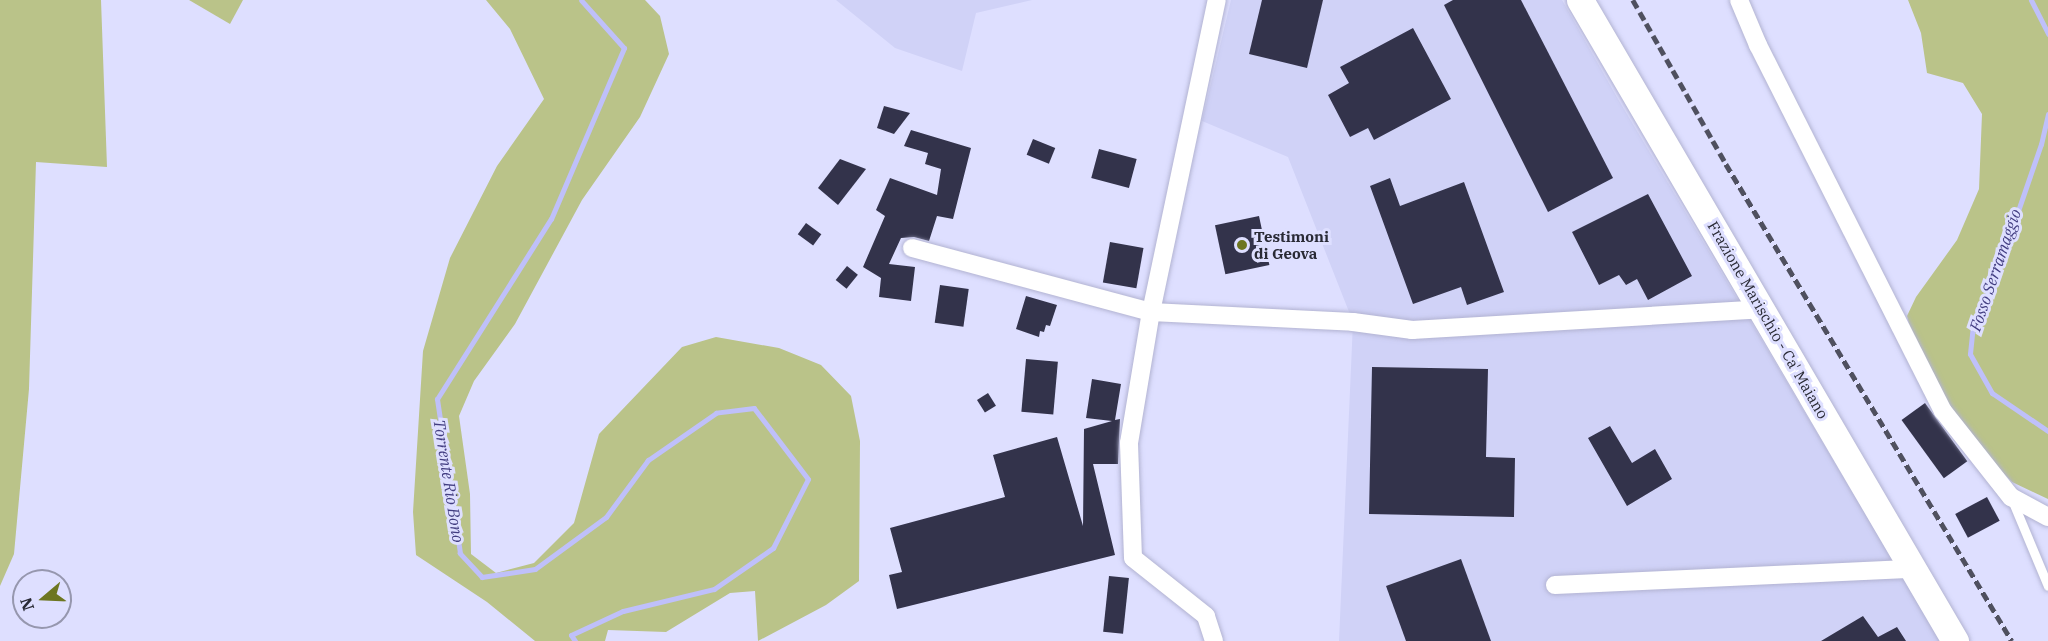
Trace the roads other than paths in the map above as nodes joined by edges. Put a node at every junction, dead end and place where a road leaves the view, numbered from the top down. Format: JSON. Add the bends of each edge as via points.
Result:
{"nodes":[{"id":1,"x":1217,"y":0,"type":"edge"},
{"id":2,"x":1580,"y":0,"type":"edge"},
{"id":3,"x":1739,"y":0,"type":"edge"},
{"id":4,"x":912,"y":248,"type":"dead end"},
{"id":5,"x":1761,"y":309,"type":"junction"},
{"id":6,"x":1151,"y":312,"type":"junction"},
{"id":7,"x":2011,"y":497,"type":"junction"},
{"id":8,"x":2048,"y":517,"type":"edge"},
{"id":9,"x":1913,"y":569,"type":"junction"},
{"id":10,"x":1555,"y":585,"type":"dead end"},
{"id":11,"x":2048,"y":586,"type":"edge"},
{"id":12,"x":1214,"y":641,"type":"edge"},
{"id":13,"x":1955,"y":641,"type":"edge"}],
"edges":[{"from":1,"to":6,"type":"street"},
{"from":2,"to":5,"type":"main road","name":"Frazione Marischio - Ca' Maiano"},
{"from":3,"to":7,"type":"street","via":[[1943,411]]},
{"from":4,"to":6,"type":"street"},
{"from":5,"to":6,"type":"street","via":[[1412,330],[1353,322]]},
{"from":5,"to":9,"type":"main road","name":"Frazione Marischio - Ca' Maiano"},
{"from":6,"to":12,"type":"street","via":[[1129,443],[1133,558],[1206,616]]},
{"from":7,"to":8,"type":"street"},
{"from":7,"to":11,"type":"lane"},
{"from":9,"to":10,"type":"street"},
{"from":9,"to":13,"type":"main road","name":"Frazione Marischio - Ca' Maiano"}]}
